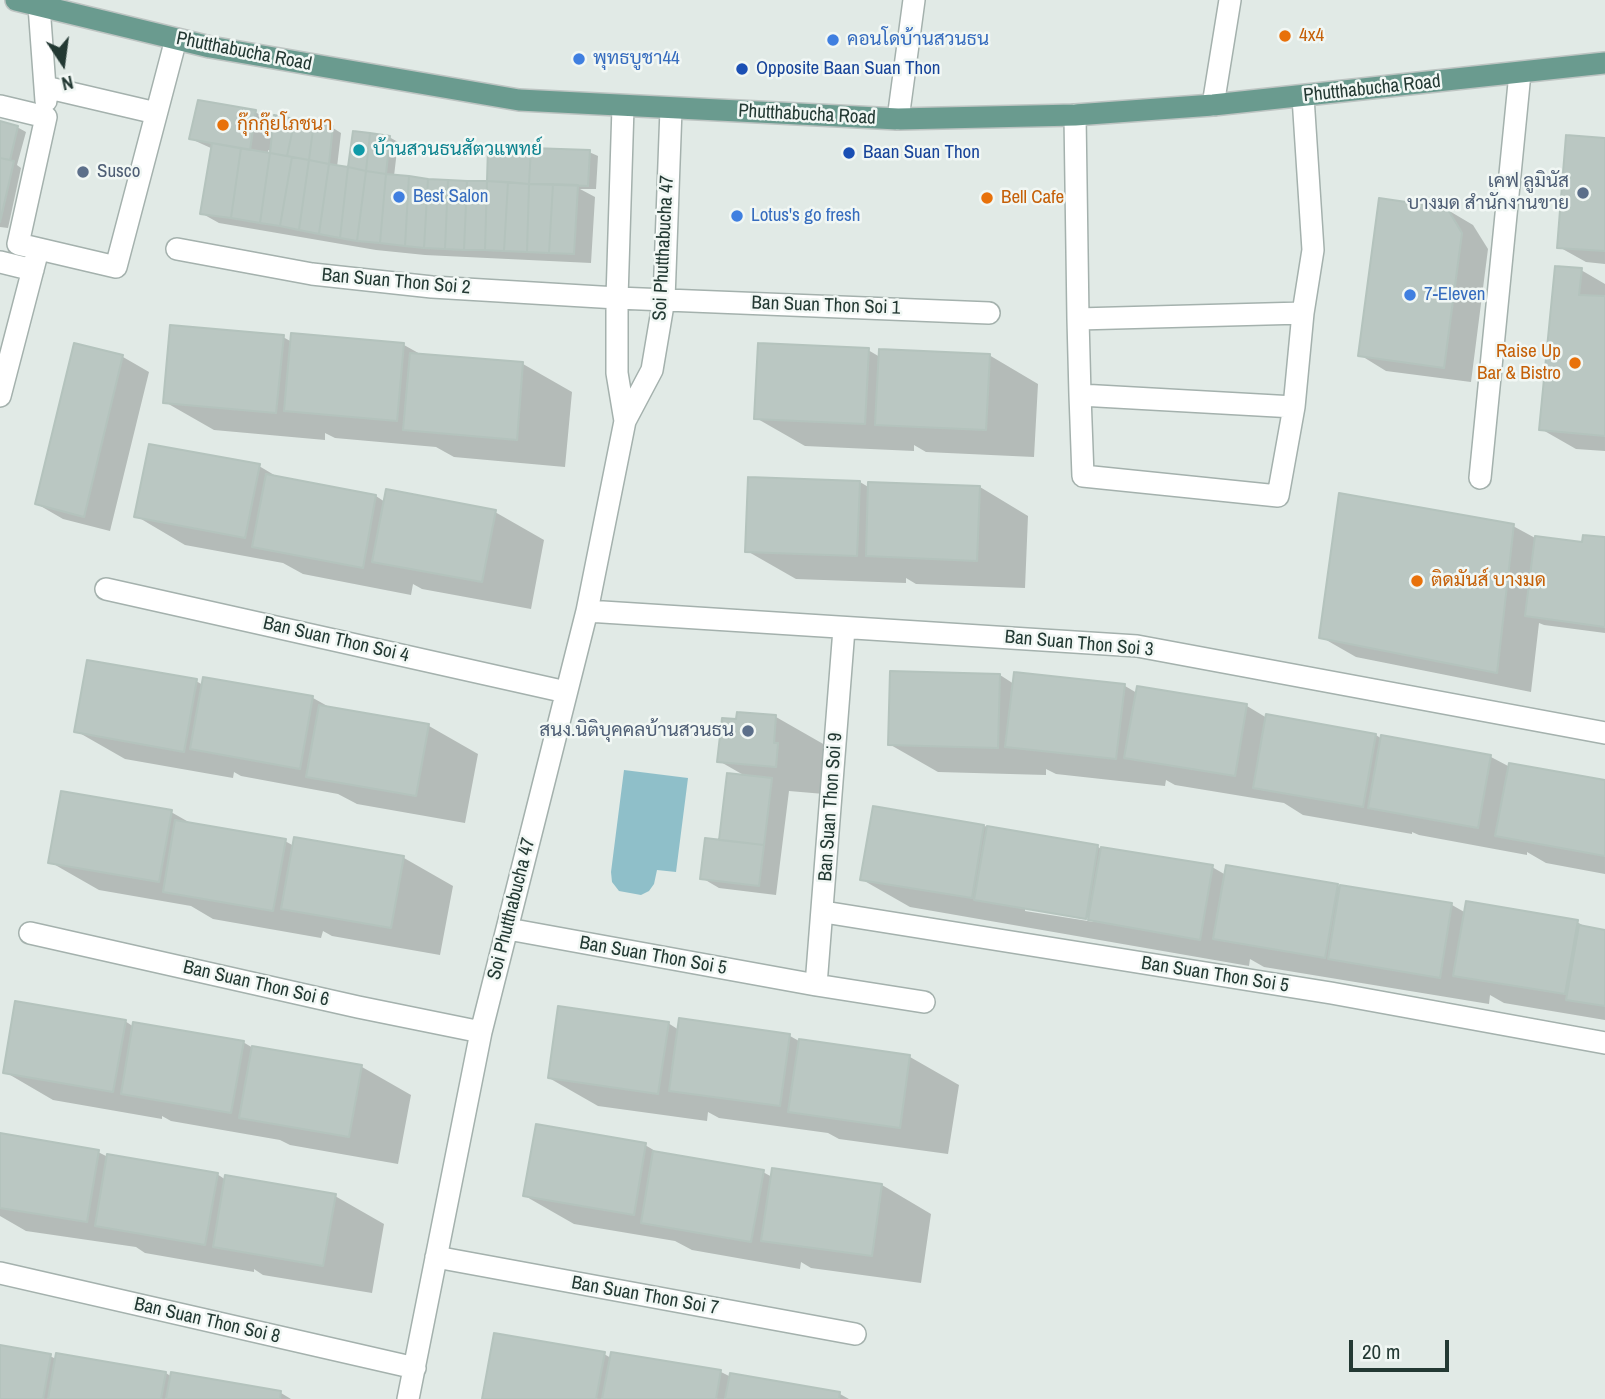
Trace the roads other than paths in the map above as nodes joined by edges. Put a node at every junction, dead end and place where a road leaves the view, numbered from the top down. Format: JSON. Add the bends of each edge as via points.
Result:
{"nodes":[{"id":1,"x":16,"y":0,"type":"edge"},
{"id":2,"x":914,"y":0,"type":"edge"},
{"id":3,"x":1230,"y":0,"type":"edge"},
{"id":4,"x":39,"y":6,"type":"junction"},
{"id":5,"x":176,"y":38,"type":"junction"},
{"id":6,"x":1605,"y":63,"type":"edge"},
{"id":7,"x":1520,"y":73,"type":"junction"},
{"id":8,"x":45,"y":87,"type":"junction"},
{"id":9,"x":1303,"y":97,"type":"junction"},
{"id":10,"x":1213,"y":105,"type":"junction"},
{"id":11,"x":0,"y":106,"type":"edge"},
{"id":12,"x":623,"y":107,"type":"junction"},
{"id":13,"x":671,"y":109,"type":"junction"},
{"id":14,"x":156,"y":113,"type":"junction"},
{"id":15,"x":1075,"y":115,"type":"junction"},
{"id":16,"x":46,"y":117,"type":"junction"},
{"id":17,"x":898,"y":119,"type":"junction"},
{"id":18,"x":177,"y":249,"type":"dead end"},
{"id":19,"x":36,"y":260,"type":"junction"},
{"id":20,"x":0,"y":262,"type":"edge"},
{"id":21,"x":617,"y":298,"type":"junction"},
{"id":22,"x":664,"y":299,"type":"junction"},
{"id":23,"x":989,"y":313,"type":"dead end"},
{"id":24,"x":1303,"y":313,"type":"junction"},
{"id":25,"x":1079,"y":319,"type":"junction"},
{"id":26,"x":1080,"y":395,"type":"junction"},
{"id":27,"x":0,"y":396,"type":"edge"},
{"id":28,"x":1294,"y":407,"type":"junction"},
{"id":29,"x":625,"y":421,"type":"junction"},
{"id":30,"x":1480,"y":478,"type":"dead end"},
{"id":31,"x":106,"y":589,"type":"dead end"},
{"id":32,"x":587,"y":611,"type":"junction"},
{"id":33,"x":844,"y":629,"type":"junction"},
{"id":34,"x":566,"y":692,"type":"junction"},
{"id":35,"x":1605,"y":733,"type":"edge"},
{"id":36,"x":824,"y":912,"type":"junction"},
{"id":37,"x":508,"y":929,"type":"junction"},
{"id":38,"x":30,"y":933,"type":"dead end"},
{"id":39,"x":816,"y":985,"type":"junction"},
{"id":40,"x":924,"y":1002,"type":"dead end"},
{"id":41,"x":481,"y":1032,"type":"junction"},
{"id":42,"x":1605,"y":1042,"type":"edge"},
{"id":43,"x":436,"y":1257,"type":"junction"},
{"id":44,"x":0,"y":1273,"type":"edge"},
{"id":45,"x":855,"y":1334,"type":"dead end"},
{"id":46,"x":415,"y":1368,"type":"junction"},
{"id":47,"x":408,"y":1399,"type":"edge"}],
"edges":[{"from":1,"to":4,"type":"main road","name":"Phutthabucha Road"},
{"from":2,"to":17,"type":"street"},
{"from":3,"to":10,"type":"street"},
{"from":4,"to":5,"type":"main road","name":"Phutthabucha Road"},
{"from":4,"to":8,"type":"street"},
{"from":5,"to":12,"type":"main road","name":"Phutthabucha Road","via":[[519,100]]},
{"from":5,"to":14,"type":"street"},
{"from":6,"to":7,"type":"main road","name":"Phutthabucha Road"},
{"from":7,"to":9,"type":"main road","name":"Phutthabucha Road"},
{"from":7,"to":30,"type":"street"},
{"from":8,"to":14,"type":"street"},
{"from":8,"to":16,"type":"street"},
{"from":9,"to":10,"type":"main road","name":"Phutthabucha Road"},
{"from":9,"to":24,"type":"street","via":[[1313,250]]},
{"from":10,"to":15,"type":"main road","name":"Phutthabucha Road"},
{"from":11,"to":16,"type":"street"},
{"from":12,"to":13,"type":"main road","name":"Phutthabucha Road"},
{"from":12,"to":21,"type":"street","name":"Soi Phutthabucha 47"},
{"from":13,"to":17,"type":"main road","name":"Phutthabucha Road"},
{"from":13,"to":22,"type":"street","name":"Soi Phutthabucha 47"},
{"from":14,"to":19,"type":"street","via":[[116,267]]},
{"from":15,"to":17,"type":"main road","name":"Phutthabucha Road"},
{"from":15,"to":25,"type":"street"},
{"from":16,"to":19,"type":"street","via":[[18,244]]},
{"from":18,"to":21,"type":"street","name":"Ban Suan Thon Soi 2","via":[[312,275]]},
{"from":19,"to":20,"type":"street"},
{"from":19,"to":27,"type":"street"},
{"from":21,"to":22,"type":"street","name":"Ban Suan Thon Soi 2"},
{"from":21,"to":29,"type":"street","name":"Soi Phutthabucha 47","via":[[617,373]]},
{"from":22,"to":23,"type":"street","name":"Ban Suan Thon Soi 1"},
{"from":22,"to":29,"type":"street","name":"Soi Phutthabucha 47","via":[[652,370]]},
{"from":24,"to":25,"type":"street"},
{"from":24,"to":28,"type":"street"},
{"from":25,"to":26,"type":"street"},
{"from":26,"to":28,"type":"street"},
{"from":26,"to":28,"type":"street","via":[[1083,476],[1278,496]]},
{"from":29,"to":32,"type":"street","name":"Soi Phutthabucha 47"},
{"from":31,"to":34,"type":"street","name":"Ban Suan Thon Soi 4"},
{"from":32,"to":33,"type":"street","name":"Ban Suan Thon Soi 3"},
{"from":32,"to":34,"type":"street","name":"Soi Phutthabucha 47"},
{"from":33,"to":35,"type":"street","name":"Ban Suan Thon Soi 3","via":[[1138,646]]},
{"from":33,"to":36,"type":"street","name":"Ban Suan Thon Soi 9"},
{"from":34,"to":37,"type":"street","name":"Soi Phutthabucha 47"},
{"from":36,"to":39,"type":"street","name":"Ban Suan Thon Soi 9"},
{"from":36,"to":42,"type":"street","name":"Ban Suan Thon Soi 5"},
{"from":37,"to":39,"type":"street","name":"Ban Suan Thon Soi 5"},
{"from":37,"to":41,"type":"street","name":"Soi Phutthabucha 47"},
{"from":38,"to":41,"type":"street","name":"Ban Suan Thon Soi 6"},
{"from":39,"to":40,"type":"street","name":"Ban Suan Thon Soi 5"},
{"from":41,"to":43,"type":"street","name":"Soi Phutthabucha 47"},
{"from":43,"to":45,"type":"street","name":"Ban Suan Thon Soi 7"},
{"from":43,"to":46,"type":"street","name":"Soi Phutthabucha 47"},
{"from":44,"to":46,"type":"street","name":"Ban Suan Thon Soi 8"},
{"from":46,"to":47,"type":"street","name":"Soi Phutthabucha 47"}]}
